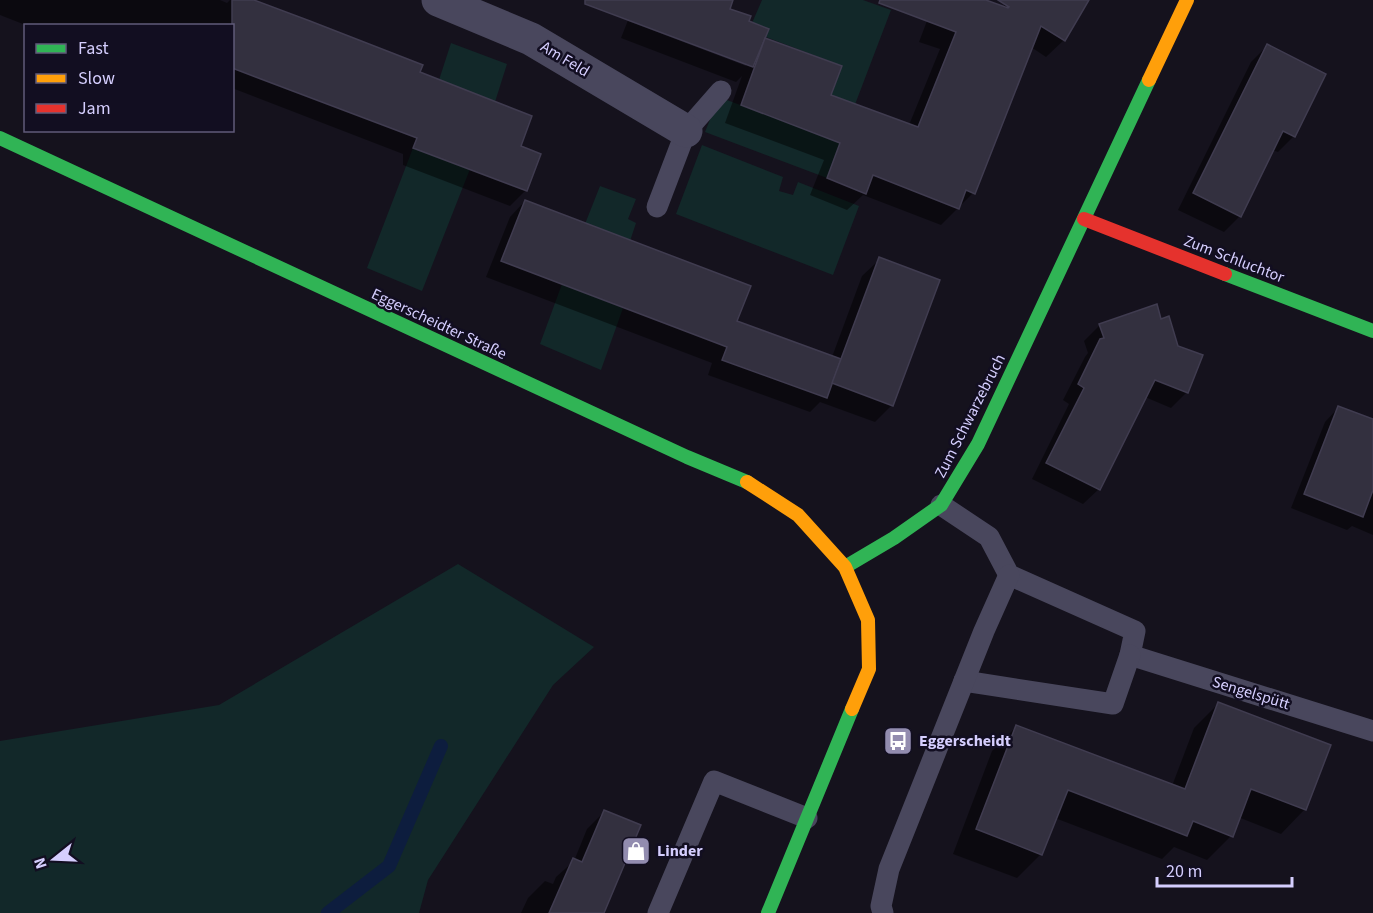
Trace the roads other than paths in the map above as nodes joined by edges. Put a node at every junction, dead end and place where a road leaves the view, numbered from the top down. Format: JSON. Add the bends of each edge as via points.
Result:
{"nodes":[{"id":1,"x":438,"y":0,"type":"edge"},
{"id":2,"x":1187,"y":0,"type":"edge"},
{"id":3,"x":722,"y":91,"type":"dead end"},
{"id":4,"x":686,"y":132,"type":"junction"},
{"id":5,"x":0,"y":138,"type":"edge"},
{"id":6,"x":657,"y":207,"type":"dead end"},
{"id":7,"x":1084,"y":219,"type":"junction"},
{"id":8,"x":1373,"y":331,"type":"edge"},
{"id":9,"x":941,"y":505,"type":"junction"},
{"id":10,"x":845,"y":567,"type":"junction"},
{"id":11,"x":1008,"y":575,"type":"junction"},
{"id":12,"x":1130,"y":655,"type":"junction"},
{"id":13,"x":964,"y":681,"type":"junction"},
{"id":14,"x":1373,"y":731,"type":"edge"},
{"id":15,"x":807,"y":818,"type":"junction"},
{"id":16,"x":658,"y":913,"type":"edge"},
{"id":17,"x":768,"y":913,"type":"edge"},
{"id":18,"x":883,"y":913,"type":"edge"}],
"edges":[{"from":1,"to":4,"type":"street","name":"Am Feld","via":[[531,39]]},
{"from":2,"to":7,"type":"street","name":"Zum Schwarzebruch"},
{"from":3,"to":4,"type":"lane"},
{"from":4,"to":6,"type":"lane"},
{"from":5,"to":10,"type":"street","name":"Eggerscheidter Straße","via":[[742,479],[798,515]]},
{"from":7,"to":8,"type":"street","name":"Zum Schluchtor"},
{"from":7,"to":9,"type":"street","name":"Zum Schwarzebruch","via":[[978,444]]},
{"from":9,"to":10,"type":"street","name":"Zum Schwarzebruch"},
{"from":9,"to":11,"type":"lane","via":[[989,537]]},
{"from":10,"to":15,"type":"street","via":[[868,620],[869,669]]},
{"from":11,"to":12,"type":"lane","via":[[1135,631]]},
{"from":11,"to":13,"type":"lane"},
{"from":12,"to":13,"type":"lane","via":[[1113,704]]},
{"from":12,"to":14,"type":"lane","name":"Sengelspütt"},
{"from":13,"to":18,"type":"lane","via":[[889,869]]},
{"from":15,"to":16,"type":"lane","via":[[714,781]]},
{"from":15,"to":17,"type":"street"}]}
